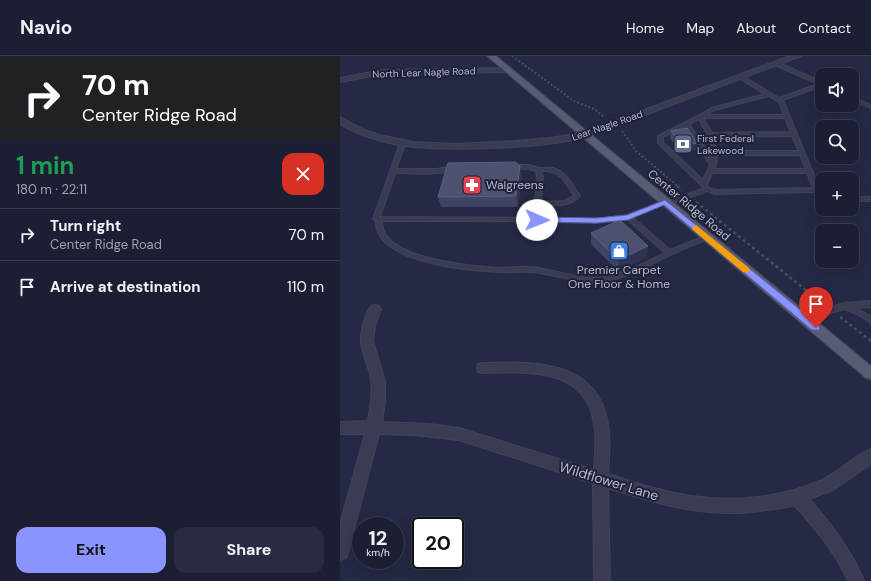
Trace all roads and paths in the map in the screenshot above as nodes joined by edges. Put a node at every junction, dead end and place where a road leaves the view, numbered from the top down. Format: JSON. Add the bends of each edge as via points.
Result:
{"nodes":[{"id":1,"x":491,"y":56,"type":"edge"},
{"id":2,"x":512,"y":56,"type":"edge"},
{"id":3,"x":797,"y":56,"type":"edge"},
{"id":4,"x":777,"y":64,"type":"junction"},
{"id":5,"x":508,"y":70,"type":"junction"},
{"id":6,"x":741,"y":77,"type":"junction"},
{"id":7,"x":340,"y":80,"type":"edge"},
{"id":8,"x":815,"y":81,"type":"edge"},
{"id":9,"x":815,"y":87,"type":"edge"},
{"id":10,"x":769,"y":94,"type":"junction"},
{"id":11,"x":778,"y":100,"type":"junction"},
{"id":12,"x":859,"y":101,"type":"edge"},
{"id":13,"x":871,"y":107,"type":"edge"},
{"id":14,"x":787,"y":116,"type":"junction"},
{"id":15,"x":700,"y":117,"type":"junction"},
{"id":16,"x":340,"y":120,"type":"edge"},
{"id":17,"x":613,"y":124,"type":"junction"},
{"id":18,"x":686,"y":124,"type":"junction"},
{"id":19,"x":794,"y":134,"type":"junction"},
{"id":20,"x":584,"y":135,"type":"junction"},
{"id":21,"x":710,"y":135,"type":"junction"},
{"id":22,"x":695,"y":136,"type":"dead end"},
{"id":23,"x":699,"y":142,"type":"dead end"},
{"id":24,"x":403,"y":143,"type":"junction"},
{"id":25,"x":716,"y":153,"type":"junction"},
{"id":26,"x":802,"y":153,"type":"junction"},
{"id":27,"x":501,"y":167,"type":"edge"},
{"id":28,"x":465,"y":168,"type":"edge"},
{"id":29,"x":712,"y":168,"type":"junction"},
{"id":30,"x":538,"y":170,"type":"junction"},
{"id":31,"x":393,"y":171,"type":"junction"},
{"id":32,"x":809,"y":171,"type":"junction"},
{"id":33,"x":815,"y":185,"type":"edge"},
{"id":34,"x":706,"y":186,"type":"junction"},
{"id":35,"x":815,"y":190,"type":"edge"},
{"id":36,"x":688,"y":196,"type":"junction"},
{"id":37,"x":859,"y":199,"type":"edge"},
{"id":38,"x":871,"y":199,"type":"edge"},
{"id":39,"x":666,"y":203,"type":"junction"},
{"id":40,"x":538,"y":204,"type":"junction"},
{"id":41,"x":628,"y":217,"type":"junction"},
{"id":42,"x":379,"y":219,"type":"junction"},
{"id":43,"x":537,"y":220,"type":"junction"},
{"id":44,"x":708,"y":237,"type":"junction"},
{"id":45,"x":669,"y":253,"type":"junction"},
{"id":46,"x":871,"y":304,"type":"edge"},
{"id":47,"x":844,"y":306,"type":"junction"},
{"id":48,"x":375,"y":309,"type":"dead end"},
{"id":49,"x":831,"y":310,"type":"junction"},
{"id":50,"x":805,"y":318,"type":"junction"},
{"id":51,"x":871,"y":320,"type":"edge"},
{"id":52,"x":871,"y":341,"type":"edge"},
{"id":53,"x":483,"y":368,"type":"dead end"},
{"id":54,"x":871,"y":374,"type":"edge"},
{"id":55,"x":340,"y":428,"type":"edge"},
{"id":56,"x":374,"y":428,"type":"junction"},
{"id":57,"x":871,"y":456,"type":"edge"},
{"id":58,"x":601,"y":479,"type":"junction"},
{"id":59,"x":796,"y":496,"type":"junction"},
{"id":60,"x":340,"y":552,"type":"edge"},
{"id":61,"x":602,"y":581,"type":"edge"},
{"id":62,"x":856,"y":581,"type":"edge"}],
"edges":[{"from":1,"to":5,"type":"main road","name":"Center Ridge Road"},
{"from":2,"to":17,"type":"path","via":[[574,101],[594,109]]},
{"from":3,"to":4,"type":"street","name":"Lear Nagle Road"},
{"from":4,"to":6,"type":"street","name":"Lear Nagle Road"},
{"from":4,"to":8,"type":"lane"},
{"from":5,"to":7,"type":"street","name":"North Lear Nagle Road","via":[[382,72]]},
{"from":5,"to":20,"type":"main road","name":"Center Ridge Road"},
{"from":6,"to":10,"type":"lane"},
{"from":6,"to":17,"type":"street","name":"Lear Nagle Road"},
{"from":9,"to":11,"type":"lane"},
{"from":10,"to":11,"type":"lane"},
{"from":10,"to":15,"type":"lane","via":[[713,109]]},
{"from":11,"to":14,"type":"lane","via":[[781,101]]},
{"from":12,"to":13,"type":"lane"},
{"from":14,"to":15,"type":"lane"},
{"from":14,"to":19,"type":"lane"},
{"from":15,"to":18,"type":"lane"},
{"from":15,"to":21,"type":"lane"},
{"from":16,"to":24,"type":"street","name":"Lear Nagle Road","via":[[368,135]]},
{"from":17,"to":20,"type":"street","name":"Lear Nagle Road"},
{"from":17,"to":36,"type":"path","via":[[627,135],[630,144],[640,154]]},
{"from":18,"to":22,"type":"lane"},
{"from":18,"to":34,"type":"lane","via":[[661,136],[660,142]]},
{"from":19,"to":21,"type":"lane"},
{"from":19,"to":26,"type":"lane"},
{"from":20,"to":24,"type":"street","name":"Lear Nagle Road","via":[[546,142],[478,146]]},
{"from":20,"to":39,"type":"main road","name":"Center Ridge Road"},
{"from":21,"to":25,"type":"lane"},
{"from":23,"to":29,"type":"lane"},
{"from":24,"to":31,"type":"lane"},
{"from":25,"to":26,"type":"lane"},
{"from":25,"to":29,"type":"lane"},
{"from":26,"to":32,"type":"lane"},
{"from":27,"to":30,"type":"lane","via":[[530,167]]},
{"from":28,"to":31,"type":"lane"},
{"from":29,"to":32,"type":"lane"},
{"from":29,"to":34,"type":"lane"},
{"from":30,"to":40,"type":"lane"},
{"from":30,"to":40,"type":"lane","via":[[552,169],[565,176],[577,196],[573,201]]},
{"from":31,"to":42,"type":"lane","via":[[376,219]]},
{"from":32,"to":33,"type":"lane"},
{"from":34,"to":35,"type":"lane","via":[[715,192]]},
{"from":34,"to":36,"type":"lane"},
{"from":36,"to":39,"type":"lane"},
{"from":36,"to":49,"type":"path"},
{"from":37,"to":38,"type":"lane"},
{"from":39,"to":41,"type":"lane"},
{"from":39,"to":44,"type":"main road","name":"Center Ridge Road"},
{"from":40,"to":43,"type":"lane"},
{"from":41,"to":43,"type":"lane","via":[[596,221]]},
{"from":41,"to":45,"type":"lane"},
{"from":42,"to":43,"type":"lane"},
{"from":42,"to":45,"type":"lane","via":[[379,231],[385,240],[415,258],[484,268],[521,268],[603,279],[619,276]]},
{"from":44,"to":45,"type":"lane"},
{"from":44,"to":50,"type":"main road","name":"Center Ridge Road"},
{"from":46,"to":47,"type":"lane"},
{"from":47,"to":49,"type":"lane"},
{"from":47,"to":51,"type":"lane"},
{"from":48,"to":56,"type":"street","via":[[367,341],[378,381]]},
{"from":49,"to":50,"type":"lane"},
{"from":49,"to":52,"type":"path"},
{"from":50,"to":54,"type":"main road","name":"Center Ridge Road"},
{"from":53,"to":58,"type":"street","via":[[548,369],[568,376],[585,388],[600,416]]},
{"from":55,"to":56,"type":"street","name":"Wildflower Lane"},
{"from":56,"to":58,"type":"street","name":"Wildflower Lane","via":[[430,429],[458,434]]},
{"from":56,"to":60,"type":"street"},
{"from":57,"to":59,"type":"street","name":"Wildflower Lane","via":[[828,485]]},
{"from":58,"to":59,"type":"street","name":"Wildflower Lane","via":[[659,498],[703,505],[748,506]]},
{"from":58,"to":61,"type":"street"},
{"from":59,"to":62,"type":"street","via":[[838,547]]}]}
